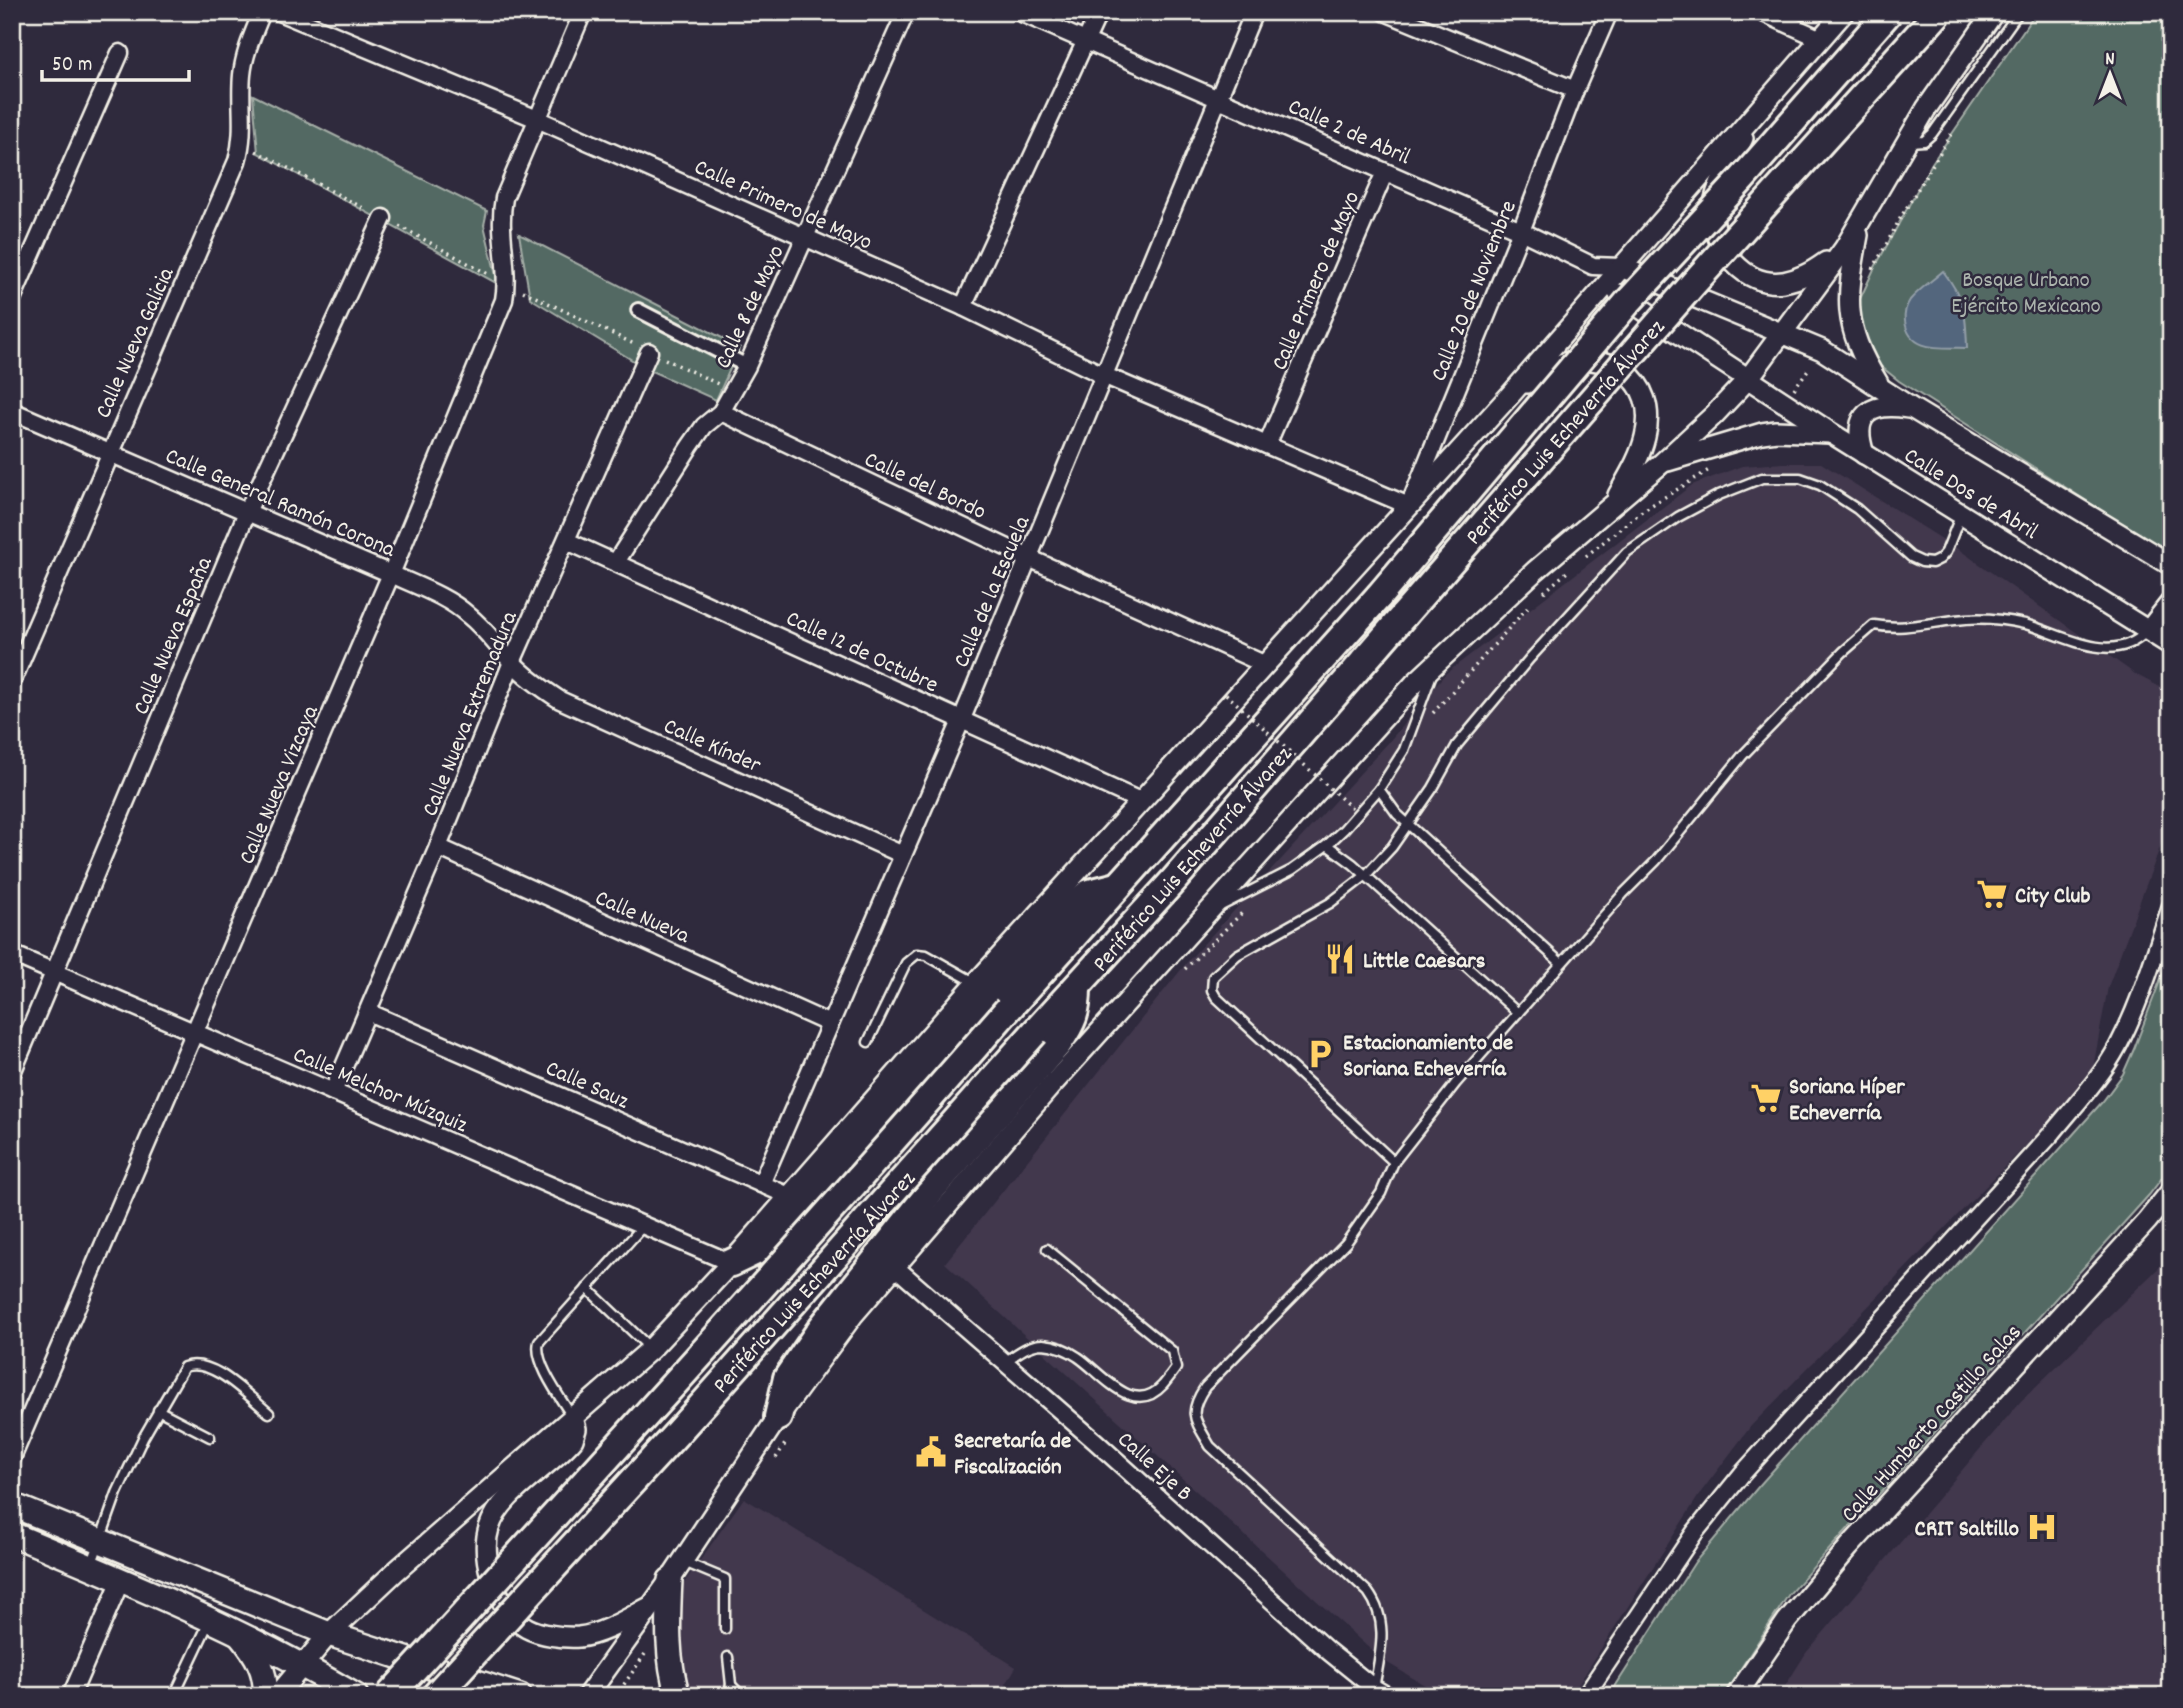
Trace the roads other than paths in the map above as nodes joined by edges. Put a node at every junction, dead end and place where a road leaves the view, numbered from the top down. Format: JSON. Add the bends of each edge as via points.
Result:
{"nodes":[{"id":1,"x":262,"y":12,"type":"edge"},
{"id":2,"x":279,"y":12,"type":"edge"},
{"id":3,"x":583,"y":12,"type":"edge"},
{"id":4,"x":906,"y":12,"type":"edge"},
{"id":5,"x":1019,"y":12,"type":"edge"},
{"id":6,"x":1099,"y":12,"type":"edge"},
{"id":7,"x":1254,"y":12,"type":"edge"},
{"id":8,"x":1385,"y":12,"type":"edge"},
{"id":9,"x":1609,"y":12,"type":"edge"},
{"id":10,"x":1761,"y":12,"type":"edge"},
{"id":11,"x":1844,"y":12,"type":"edge"},
{"id":12,"x":1889,"y":12,"type":"edge"},
{"id":13,"x":1939,"y":12,"type":"edge"},
{"id":14,"x":1994,"y":12,"type":"edge"},
{"id":15,"x":2020,"y":12,"type":"edge"},
{"id":16,"x":1821,"y":39,"type":"junction"},
{"id":17,"x":1087,"y":41,"type":"junction"},
{"id":18,"x":120,"y":53,"type":"dead end"},
{"id":19,"x":1575,"y":90,"type":"junction"},
{"id":20,"x":1219,"y":100,"type":"junction"},
{"id":21,"x":537,"y":118,"type":"junction"},
{"id":22,"x":1752,"y":118,"type":"junction"},
{"id":23,"x":1907,"y":142,"type":"junction"},
{"id":24,"x":1385,"y":172,"type":"junction"},
{"id":25,"x":383,"y":218,"type":"dead end"},
{"id":26,"x":1860,"y":222,"type":"junction"},
{"id":27,"x":1521,"y":231,"type":"junction"},
{"id":28,"x":805,"y":238,"type":"junction"},
{"id":29,"x":1844,"y":249,"type":"junction"},
{"id":30,"x":1593,"y":266,"type":"junction"},
{"id":31,"x":1621,"y":267,"type":"junction"},
{"id":32,"x":1606,"y":285,"type":"junction"},
{"id":33,"x":12,"y":299,"type":"edge"},
{"id":34,"x":963,"y":307,"type":"junction"},
{"id":35,"x":638,"y":310,"type":"dead end"},
{"id":36,"x":1780,"y":333,"type":"junction"},
{"id":37,"x":649,"y":352,"type":"dead end"},
{"id":38,"x":747,"y":366,"type":"junction"},
{"id":39,"x":1103,"y":374,"type":"junction"},
{"id":40,"x":1748,"y":379,"type":"junction"},
{"id":41,"x":1880,"y":387,"type":"junction"},
{"id":42,"x":1512,"y":393,"type":"junction"},
{"id":43,"x":1913,"y":409,"type":"junction"},
{"id":44,"x":12,"y":411,"type":"edge"},
{"id":45,"x":721,"y":412,"type":"junction"},
{"id":46,"x":1831,"y":433,"type":"junction"},
{"id":47,"x":1267,"y":445,"type":"junction"},
{"id":48,"x":110,"y":453,"type":"junction"},
{"id":49,"x":1864,"y":454,"type":"junction"},
{"id":50,"x":1662,"y":463,"type":"junction"},
{"id":51,"x":1613,"y":505,"type":"junction"},
{"id":52,"x":1409,"y":506,"type":"junction"},
{"id":53,"x":247,"y":512,"type":"junction"},
{"id":54,"x":1961,"y":514,"type":"junction"},
{"id":55,"x":567,"y":541,"type":"junction"},
{"id":56,"x":1029,"y":558,"type":"junction"},
{"id":57,"x":616,"y":562,"type":"junction"},
{"id":58,"x":2169,"y":568,"type":"edge"},
{"id":59,"x":391,"y":574,"type":"junction"},
{"id":60,"x":2171,"y":601,"type":"edge"},
{"id":61,"x":2148,"y":630,"type":"junction"},
{"id":62,"x":2171,"y":645,"type":"edge"},
{"id":63,"x":1437,"y":661,"type":"junction"},
{"id":64,"x":512,"y":662,"type":"junction"},
{"id":65,"x":1266,"y":665,"type":"junction"},
{"id":66,"x":12,"y":682,"type":"edge"},
{"id":67,"x":961,"y":721,"type":"junction"},
{"id":68,"x":1379,"y":789,"type":"junction"},
{"id":69,"x":1140,"y":801,"type":"junction"},
{"id":70,"x":1408,"y":824,"type":"junction"},
{"id":71,"x":1327,"y":845,"type":"junction"},
{"id":72,"x":438,"y":847,"type":"junction"},
{"id":73,"x":903,"y":855,"type":"junction"},
{"id":74,"x":1365,"y":876,"type":"junction"},
{"id":75,"x":1119,"y":886,"type":"junction"},
{"id":76,"x":2171,"y":906,"type":"edge"},
{"id":77,"x":1206,"y":914,"type":"junction"},
{"id":78,"x":12,"y":954,"type":"edge"},
{"id":79,"x":1561,"y":963,"type":"junction"},
{"id":80,"x":56,"y":972,"type":"junction"},
{"id":81,"x":976,"y":983,"type":"junction"},
{"id":82,"x":1077,"y":987,"type":"junction"},
{"id":83,"x":368,"y":1012,"type":"junction"},
{"id":84,"x":1518,"y":1013,"type":"junction"},
{"id":85,"x":830,"y":1024,"type":"junction"},
{"id":86,"x":196,"y":1033,"type":"junction"},
{"id":87,"x":868,"y":1042,"type":"dead end"},
{"id":88,"x":12,"y":1073,"type":"edge"},
{"id":89,"x":333,"y":1093,"type":"junction"},
{"id":90,"x":1394,"y":1162,"type":"junction"},
{"id":91,"x":761,"y":1184,"type":"junction"},
{"id":92,"x":2171,"y":1191,"type":"edge"},
{"id":93,"x":789,"y":1196,"type":"junction"},
{"id":94,"x":644,"y":1225,"type":"junction"},
{"id":95,"x":1047,"y":1249,"type":"dead end"},
{"id":96,"x":731,"y":1263,"type":"junction"},
{"id":97,"x":894,"y":1266,"type":"junction"},
{"id":98,"x":587,"y":1288,"type":"junction"},
{"id":99,"x":651,"y":1349,"type":"junction"},
{"id":100,"x":1004,"y":1362,"type":"junction"},
{"id":101,"x":158,"y":1410,"type":"junction"},
{"id":102,"x":269,"y":1413,"type":"dead end"},
{"id":103,"x":778,"y":1417,"type":"junction"},
{"id":104,"x":573,"y":1418,"type":"junction"},
{"id":105,"x":210,"y":1437,"type":"dead end"},
{"id":106,"x":12,"y":1458,"type":"edge"},
{"id":107,"x":12,"y":1505,"type":"edge"},
{"id":108,"x":12,"y":1534,"type":"edge"},
{"id":109,"x":100,"y":1539,"type":"junction"},
{"id":110,"x":90,"y":1567,"type":"junction"},
{"id":111,"x":676,"y":1570,"type":"junction"},
{"id":112,"x":121,"y":1580,"type":"junction"},
{"id":113,"x":653,"y":1605,"type":"junction"},
{"id":114,"x":211,"y":1619,"type":"junction"},
{"id":115,"x":725,"y":1629,"type":"dead end"},
{"id":116,"x":237,"y":1630,"type":"junction"},
{"id":117,"x":329,"y":1634,"type":"junction"},
{"id":118,"x":728,"y":1657,"type":"dead end"},
{"id":119,"x":302,"y":1664,"type":"junction"},
{"id":120,"x":731,"y":1685,"type":"junction"},
{"id":121,"x":483,"y":1690,"type":"edge"},
{"id":122,"x":1381,"y":1692,"type":"edge"},
{"id":123,"x":71,"y":1696,"type":"edge"},
{"id":124,"x":174,"y":1696,"type":"edge"},
{"id":125,"x":265,"y":1696,"type":"edge"},
{"id":126,"x":277,"y":1696,"type":"edge"},
{"id":127,"x":356,"y":1696,"type":"edge"},
{"id":128,"x":389,"y":1696,"type":"edge"},
{"id":129,"x":435,"y":1696,"type":"edge"},
{"id":130,"x":520,"y":1696,"type":"edge"},
{"id":131,"x":587,"y":1696,"type":"edge"},
{"id":132,"x":678,"y":1696,"type":"edge"},
{"id":133,"x":728,"y":1696,"type":"edge"},
{"id":134,"x":742,"y":1696,"type":"edge"},
{"id":135,"x":1585,"y":1696,"type":"edge"},
{"id":136,"x":1736,"y":1696,"type":"edge"}],
"edges":[{"from":1,"to":48,"type":"street","name":"Calle Nueva Galicia","via":[[243,65],[243,128],[237,161]]},
{"from":2,"to":21,"type":"street","name":"Calle Primero de Mayo"},
{"from":3,"to":21,"type":"street","name":"Calle Nueva Vizcaya"},
{"from":4,"to":28,"type":"street","name":"Calle 8 de Mayo"},
{"from":5,"to":17,"type":"street","name":"Calle 2 de Abril"},
{"from":6,"to":17,"type":"street"},
{"from":7,"to":20,"type":"street","name":"Calle de la Escuela"},
{"from":8,"to":19,"type":"street"},
{"from":9,"to":19,"type":"street","name":"Calle 20 de Noviembre"},
{"from":10,"to":16,"type":"street"},
{"from":11,"to":16,"type":"street"},
{"from":12,"to":75,"type":"highway","name":"Periférico Luis Echeverría Álvarez","bridge":true,"via":[[1628,302],[1379,596]]},
{"from":13,"to":82,"type":"highway","name":"Periférico Luis Echeverría Álvarez","bridge":true,"via":[[1693,284]]},
{"from":14,"to":23,"type":"street","name":"Periférico Luis Echeverría Álvarez"},
{"from":15,"to":23,"type":"lane","via":[[1932,134],[1924,141]]},
{"from":16,"to":22,"type":"street"},
{"from":17,"to":20,"type":"street","name":"Calle 2 de Abril"},
{"from":17,"to":34,"type":"street"},
{"from":18,"to":33,"type":"street"},
{"from":19,"to":27,"type":"street","name":"Calle 20 de Noviembre"},
{"from":20,"to":24,"type":"street","name":"Calle 2 de Abril"},
{"from":20,"to":39,"type":"street","name":"Calle de la Escuela"},
{"from":21,"to":28,"type":"street","name":"Calle Primero de Mayo"},
{"from":21,"to":59,"type":"street","name":"Calle Nueva Vizcaya","via":[[501,214],[507,284],[504,300]]},
{"from":22,"to":29,"type":"street","via":[[1718,191],[1713,213],[1718,238],[1730,261],[1752,277],[1780,282],[1808,275]]},
{"from":22,"to":31,"type":"street"},
{"from":23,"to":26,"type":"street","name":"Periférico Luis Echeverría Álvarez"},
{"from":24,"to":27,"type":"street","name":"Calle 2 de Abril"},
{"from":24,"to":47,"type":"street","name":"Calle Primero de Mayo"},
{"from":25,"to":53,"type":"street","name":"Calle Nueva España"},
{"from":26,"to":29,"type":"street","name":"Periférico Luis Echeverría Álvarez"},
{"from":26,"to":41,"type":"street","via":[[1849,314],[1865,361]]},
{"from":27,"to":30,"type":"street","name":"Calle 2 de Abril"},
{"from":27,"to":52,"type":"street","name":"Calle 20 de Noviembre"},
{"from":28,"to":34,"type":"street","name":"Calle Primero de Mayo"},
{"from":28,"to":38,"type":"street","name":"Calle 8 de Mayo"},
{"from":29,"to":36,"type":"street","name":"Periférico Luis Echeverría Álvarez"},
{"from":30,"to":31,"type":"street","name":"Calle 2 de Abril"},
{"from":30,"to":32,"type":"street","name":"Calle 2 de Abril"},
{"from":31,"to":32,"type":"street"},
{"from":31,"to":36,"type":"street","name":"Calle 2 de Abril"},
{"from":32,"to":40,"type":"street","name":"Calle 2 de Abril"},
{"from":32,"to":42,"type":"street"},
{"from":34,"to":39,"type":"street","name":"Calle Primero de Mayo"},
{"from":35,"to":38,"type":"street"},
{"from":36,"to":40,"type":"street","name":"Periférico Luis Echeverría Álvarez"},
{"from":36,"to":41,"type":"street","name":"Calle Dos de Abril","via":[[1822,351]]},
{"from":37,"to":55,"type":"street","name":"Calle Nueva Extremadura"},
{"from":38,"to":45,"type":"street","name":"Calle 8 de Mayo"},
{"from":39,"to":47,"type":"street","name":"Calle Primero de Mayo"},
{"from":39,"to":56,"type":"street","name":"Calle de la Escuela"},
{"from":40,"to":46,"type":"street","name":"Calle Dos de Abril"},
{"from":40,"to":50,"type":"street","name":"Periférico Luis Echeverría Álvarez"},
{"from":41,"to":43,"type":"street","name":"Calle Dos de Abril"},
{"from":42,"to":51,"type":"street","via":[[1555,366],[1580,361],[1608,362],[1628,372],[1646,402],[1646,436]]},
{"from":42,"to":52,"type":"street"},
{"from":43,"to":49,"type":"street","via":[[1889,405],[1867,413],[1859,433]]},
{"from":43,"to":58,"type":"street","name":"Calle Dos de Abril"},
{"from":44,"to":48,"type":"street","name":"Calle General Ramón Corona"},
{"from":45,"to":56,"type":"street","name":"Calle del Bordo"},
{"from":45,"to":57,"type":"street","name":"Calle 8 de Mayo","via":[[704,426]]},
{"from":46,"to":49,"type":"street","name":"Calle Dos de Abril"},
{"from":46,"to":50,"type":"street","via":[[1762,433]]},
{"from":47,"to":52,"type":"street","name":"Calle Primero de Mayo"},
{"from":48,"to":53,"type":"street","name":"Calle General Ramón Corona"},
{"from":48,"to":66,"type":"street","name":"Calle Nueva Galicia"},
{"from":49,"to":54,"type":"street","name":"Calle Dos de Abril"},
{"from":50,"to":51,"type":"street","name":"Periférico Luis Echeverría Álvarez"},
{"from":51,"to":63,"type":"street","name":"Periférico Luis Echeverría Álvarez"},
{"from":52,"to":65,"type":"street"},
{"from":53,"to":59,"type":"street","name":"Calle General Ramón Corona"},
{"from":53,"to":80,"type":"street","name":"Calle Nueva España"},
{"from":54,"to":61,"type":"street","name":"Calle Dos de Abril"},
{"from":54,"to":70,"type":"lane","via":[[1945,552],[1932,563],[1911,557],[1857,509],[1800,478],[1762,478],[1678,517],[1627,552],[1530,658],[1457,745]]},
{"from":55,"to":57,"type":"street","name":"Calle 12 de Octubre"},
{"from":55,"to":64,"type":"street","name":"Calle Nueva Extremadura"},
{"from":56,"to":65,"type":"street","name":"Calle del Bordo"},
{"from":56,"to":67,"type":"street","name":"Calle de la Escuela"},
{"from":57,"to":67,"type":"street","name":"Calle 12 de Octubre"},
{"from":59,"to":64,"type":"street","name":"Calle General Ramón Corona","via":[[467,614]]},
{"from":59,"to":86,"type":"street","name":"Calle Nueva Vizcaya"},
{"from":60,"to":61,"type":"street"},
{"from":61,"to":62,"type":"street","name":"Calle Dos de Abril"},
{"from":61,"to":79,"type":"lane","via":[[2130,644],[2112,647],[2087,646],[2024,624],[1990,619],[1904,628],[1874,625],[1751,746],[1656,861]]},
{"from":63,"to":68,"type":"lane","via":[[1405,750]]},
{"from":63,"to":77,"type":"street","name":"Periférico Luis Echeverría Álvarez"},
{"from":64,"to":72,"type":"street","name":"Calle Nueva Extremadura"},
{"from":64,"to":73,"type":"street","name":"Calle Kínder","via":[[560,700]]},
{"from":65,"to":69,"type":"street"},
{"from":67,"to":69,"type":"street","name":"Calle 12 de Octubre"},
{"from":67,"to":73,"type":"street","name":"Calle de la Escuela"},
{"from":68,"to":70,"type":"lane"},
{"from":68,"to":71,"type":"lane"},
{"from":69,"to":81,"type":"street"},
{"from":70,"to":74,"type":"lane"},
{"from":70,"to":79,"type":"lane"},
{"from":71,"to":74,"type":"lane"},
{"from":71,"to":77,"type":"lane","via":[[1292,870]]},
{"from":72,"to":83,"type":"street","name":"Calle Nueva Extremadura"},
{"from":72,"to":85,"type":"street","name":"Calle Nueva"},
{"from":73,"to":85,"type":"street","name":"Calle de la Escuela"},
{"from":74,"to":84,"type":"lane"},
{"from":74,"to":90,"type":"lane","via":[[1330,903],[1237,955],[1213,977],[1212,990]]},
{"from":75,"to":96,"type":"highway","via":[[1089,893],[1071,907],[776,1234]]},
{"from":75,"to":128,"type":"highway","name":"Periférico Luis Echeverría Álvarez","bridge":true,"via":[[761,1290]]},
{"from":76,"to":135,"type":"street","via":[[2135,1009],[2117,1048],[2090,1087],[1742,1474],[1695,1532]]},
{"from":77,"to":97,"type":"street","name":"Periférico Luis Echeverría Álvarez"},
{"from":78,"to":80,"type":"street","name":"Calle Melchor Múzquiz"},
{"from":79,"to":84,"type":"lane"},
{"from":80,"to":86,"type":"street","name":"Calle Melchor Múzquiz"},
{"from":80,"to":88,"type":"street","name":"Calle Nueva España"},
{"from":81,"to":87,"type":"lane","via":[[917,954],[906,964]]},
{"from":81,"to":93,"type":"street"},
{"from":82,"to":103,"type":"highway","via":[[1071,1025],[1058,1044],[934,1187],[822,1327],[787,1378]]},
{"from":82,"to":129,"type":"highway","name":"Periférico Luis Echeverría Álvarez","bridge":true},
{"from":83,"to":89,"type":"street","name":"Calle Nueva Extremadura"},
{"from":83,"to":91,"type":"street","name":"Calle Sauz"},
{"from":84,"to":90,"type":"lane"},
{"from":85,"to":91,"type":"street","name":"Calle de la Escuela"},
{"from":86,"to":89,"type":"street","name":"Calle Melchor Múzquiz"},
{"from":86,"to":106,"type":"street","name":"Calle Nueva Vizcaya"},
{"from":89,"to":94,"type":"street","name":"Calle Melchor Múzquiz"},
{"from":90,"to":122,"type":"lane","via":[[1381,1193],[1346,1243],[1205,1387],[1195,1402],[1194,1416],[1210,1446],[1378,1605]]},
{"from":91,"to":93,"type":"street","name":"Calle Sauz"},
{"from":92,"to":136,"type":"street","name":"Calle Humberto Castillo Salas","via":[[1849,1547],[1787,1621]]},
{"from":93,"to":96,"type":"street"},
{"from":94,"to":96,"type":"street","name":"Calle Melchor Múzquiz"},
{"from":94,"to":98,"type":"lane"},
{"from":95,"to":100,"type":"lane","via":[[1172,1351],[1175,1368],[1158,1391],[1137,1398],[1060,1347],[1030,1346]]},
{"from":96,"to":99,"type":"street"},
{"from":97,"to":100,"type":"street","name":"Calle Eje B"},
{"from":97,"to":103,"type":"street","name":"Periférico Luis Echeverría Álvarez"},
{"from":98,"to":99,"type":"lane"},
{"from":98,"to":104,"type":"lane","via":[[537,1349]]},
{"from":99,"to":104,"type":"street"},
{"from":100,"to":122,"type":"street","name":"Calle Eje B","via":[[1328,1651]]},
{"from":101,"to":102,"type":"lane","via":[[184,1367],[192,1363],[213,1368]]},
{"from":101,"to":105,"type":"lane"},
{"from":101,"to":109,"type":"lane"},
{"from":103,"to":111,"type":"street","name":"Periférico Luis Echeverría Álvarez"},
{"from":104,"to":113,"type":"street","via":[[573,1439],[506,1500],[488,1529],[486,1552],[493,1584],[506,1609],[526,1628],[555,1635],[580,1637],[614,1626]]},
{"from":104,"to":117,"type":"street"},
{"from":107,"to":109,"type":"main road"},
{"from":108,"to":110,"type":"main road"},
{"from":109,"to":110,"type":"lane"},
{"from":109,"to":117,"type":"main road"},
{"from":110,"to":112,"type":"main road"},
{"from":111,"to":113,"type":"street","name":"Periférico Luis Echeverría Álvarez"},
{"from":111,"to":115,"type":"lane","via":[[725,1579]]},
{"from":111,"to":132,"type":"main road","via":[[668,1639]]},
{"from":112,"to":114,"type":"main road"},
{"from":112,"to":123,"type":"street"},
{"from":113,"to":131,"type":"street","name":"Periférico Luis Echeverría Álvarez"},
{"from":114,"to":116,"type":"main road"},
{"from":114,"to":124,"type":"lane"},
{"from":116,"to":119,"type":"main road"},
{"from":116,"to":125,"type":"main road","via":[[258,1658]]},
{"from":117,"to":119,"type":"street"},
{"from":117,"to":121,"type":"main road"},
{"from":118,"to":120,"type":"lane"},
{"from":119,"to":126,"type":"street"},
{"from":119,"to":127,"type":"main road"},
{"from":120,"to":133,"type":"lane"},
{"from":120,"to":134,"type":"lane"},
{"from":121,"to":130,"type":"main road"}]}
